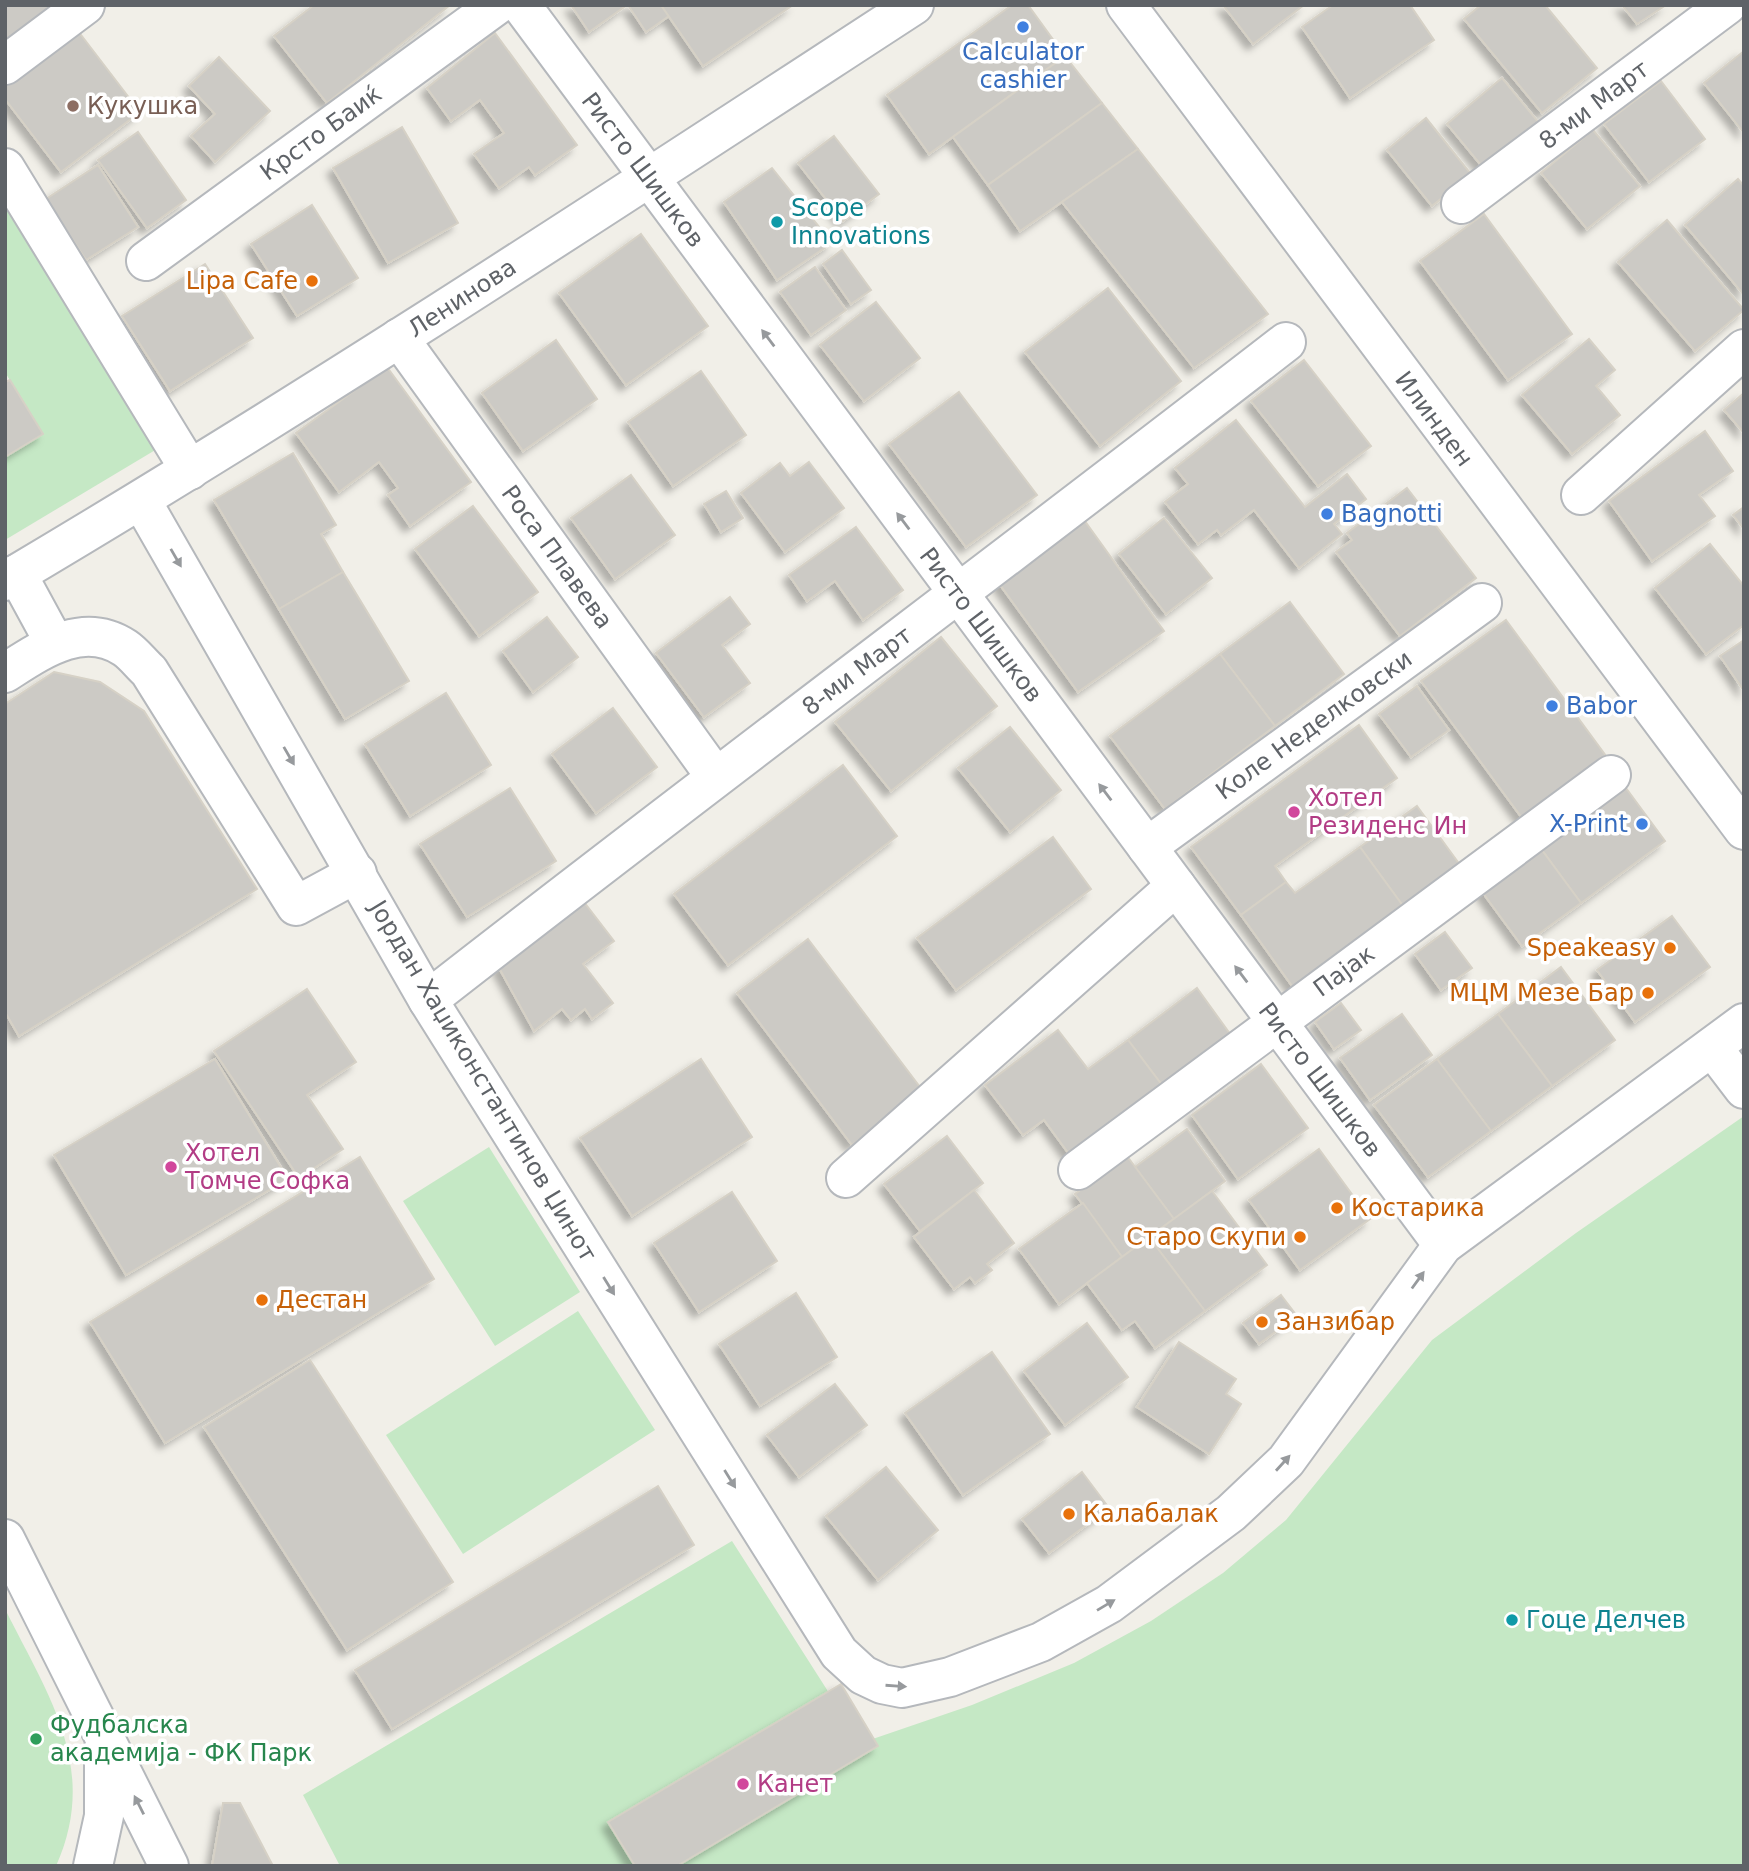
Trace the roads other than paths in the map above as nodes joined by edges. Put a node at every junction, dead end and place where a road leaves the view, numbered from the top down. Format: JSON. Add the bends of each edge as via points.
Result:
{"nodes":[{"id":1,"x":85,"y":5,"type":"edge"},
{"id":2,"x":497,"y":5,"type":"edge"},
{"id":3,"x":521,"y":5,"type":"edge"},
{"id":4,"x":914,"y":5,"type":"edge"},
{"id":5,"x":1126,"y":5,"type":"edge"},
{"id":6,"x":1727,"y":5,"type":"edge"},
{"id":7,"x":5,"y":65,"type":"edge"},
{"id":8,"x":5,"y":169,"type":"edge"},
{"id":9,"x":649,"y":178,"type":"junction"},
{"id":10,"x":1461,"y":204,"type":"dead end"},
{"id":11,"x":146,"y":261,"type":"dead end"},
{"id":12,"x":399,"y":338,"type":"junction"},
{"id":13,"x":1286,"y":342,"type":"dead end"},
{"id":14,"x":1744,"y":349,"type":"edge"},
{"id":15,"x":190,"y":470,"type":"junction"},
{"id":16,"x":1581,"y":495,"type":"dead end"},
{"id":17,"x":141,"y":500,"type":"junction"},
{"id":18,"x":11,"y":577,"type":"edge"},
{"id":19,"x":959,"y":595,"type":"junction"},
{"id":20,"x":1482,"y":603,"type":"dead end"},
{"id":21,"x":54,"y":642,"type":"junction"},
{"id":22,"x":5,"y":673,"type":"edge"},
{"id":23,"x":1612,"y":775,"type":"dead end"},
{"id":24,"x":715,"y":776,"type":"junction"},
{"id":25,"x":1744,"y":830,"type":"edge"},
{"id":26,"x":1147,"y":847,"type":"junction"},
{"id":27,"x":357,"y":873,"type":"junction"},
{"id":28,"x":1176,"y":886,"type":"junction"},
{"id":29,"x":428,"y":1000,"type":"junction"},
{"id":30,"x":1276,"y":1021,"type":"junction"},
{"id":31,"x":1744,"y":1023,"type":"edge"},
{"id":32,"x":1713,"y":1047,"type":"junction"},
{"id":33,"x":1744,"y":1089,"type":"edge"},
{"id":34,"x":1078,"y":1170,"type":"dead end"},
{"id":35,"x":846,"y":1178,"type":"dead end"},
{"id":36,"x":1443,"y":1245,"type":"junction"},
{"id":37,"x":5,"y":1539,"type":"edge"},
{"id":38,"x":104,"y":1735,"type":"junction"},
{"id":39,"x":93,"y":1866,"type":"edge"},
{"id":40,"x":169,"y":1866,"type":"edge"}],
"edges":[{"from":1,"to":7,"type":"street"},
{"from":2,"to":11,"type":"street","name":"Крсто Баиќ"},
{"from":3,"to":9,"type":"street","name":"Ристо Шишков"},
{"from":4,"to":9,"type":"street","name":"Ленинова"},
{"from":5,"to":25,"type":"street","name":"Илинден"},
{"from":6,"to":10,"type":"street","name":"8-ми Март"},
{"from":8,"to":15,"type":"street"},
{"from":9,"to":12,"type":"street","name":"Ленинова"},
{"from":19,"to":9,"type":"street","name":"Ристо Шишков","one_way":true},
{"from":12,"to":15,"type":"street","name":"Ленинова"},
{"from":12,"to":24,"type":"street","name":"Роса Плавева"},
{"from":13,"to":19,"type":"street","name":"8-ми Март"},
{"from":14,"to":16,"type":"street"},
{"from":15,"to":17,"type":"street","name":"Ленинова"},
{"from":17,"to":18,"type":"street","name":"Ленинова"},
{"from":17,"to":27,"type":"street","name":"Јордан Хаџиконстантинов Џинот","one_way":true},
{"from":18,"to":21,"type":"street"},
{"from":19,"to":24,"type":"street","name":"8-ми Март"},
{"from":26,"to":19,"type":"street","name":"Ристо Шишков","one_way":true},
{"from":20,"to":26,"type":"street","name":"Коле Неделковски"},
{"from":21,"to":22,"type":"street"},
{"from":21,"to":27,"type":"street","via":[[90,636],[124,648],[149,671],[296,906]]},
{"from":23,"to":30,"type":"street","name":"Пајак"},
{"from":24,"to":29,"type":"street","name":"8-ми Март"},
{"from":26,"to":28,"type":"street","name":"Ристо Шишков"},
{"from":27,"to":29,"type":"street","name":"Јордан Хаџиконстантинов Џинот"},
{"from":30,"to":28,"type":"street","name":"Ристо Шишков","one_way":true},
{"from":28,"to":35,"type":"street"},
{"from":29,"to":36,"type":"street","name":"Јордан Хаџиконстантинов Џинот","one_way":true,"via":[[839,1653],[881,1684],[902,1688],[950,1677],[1041,1642],[1109,1604],[1231,1513],[1286,1461]]},
{"from":30,"to":34,"type":"street","name":"Пајак"},
{"from":30,"to":36,"type":"street","name":"Ристо Шишков"},
{"from":31,"to":32,"type":"street","name":"Јордан Хаџиконстантинов Џинот"},
{"from":32,"to":33,"type":"street"},
{"from":32,"to":36,"type":"street","name":"Јордан Хаџиконстантинов Џинот"},
{"from":37,"to":38,"type":"street"},
{"from":38,"to":39,"type":"street","via":[[107,1784]]},
{"from":40,"to":38,"type":"street","one_way":true}]}
